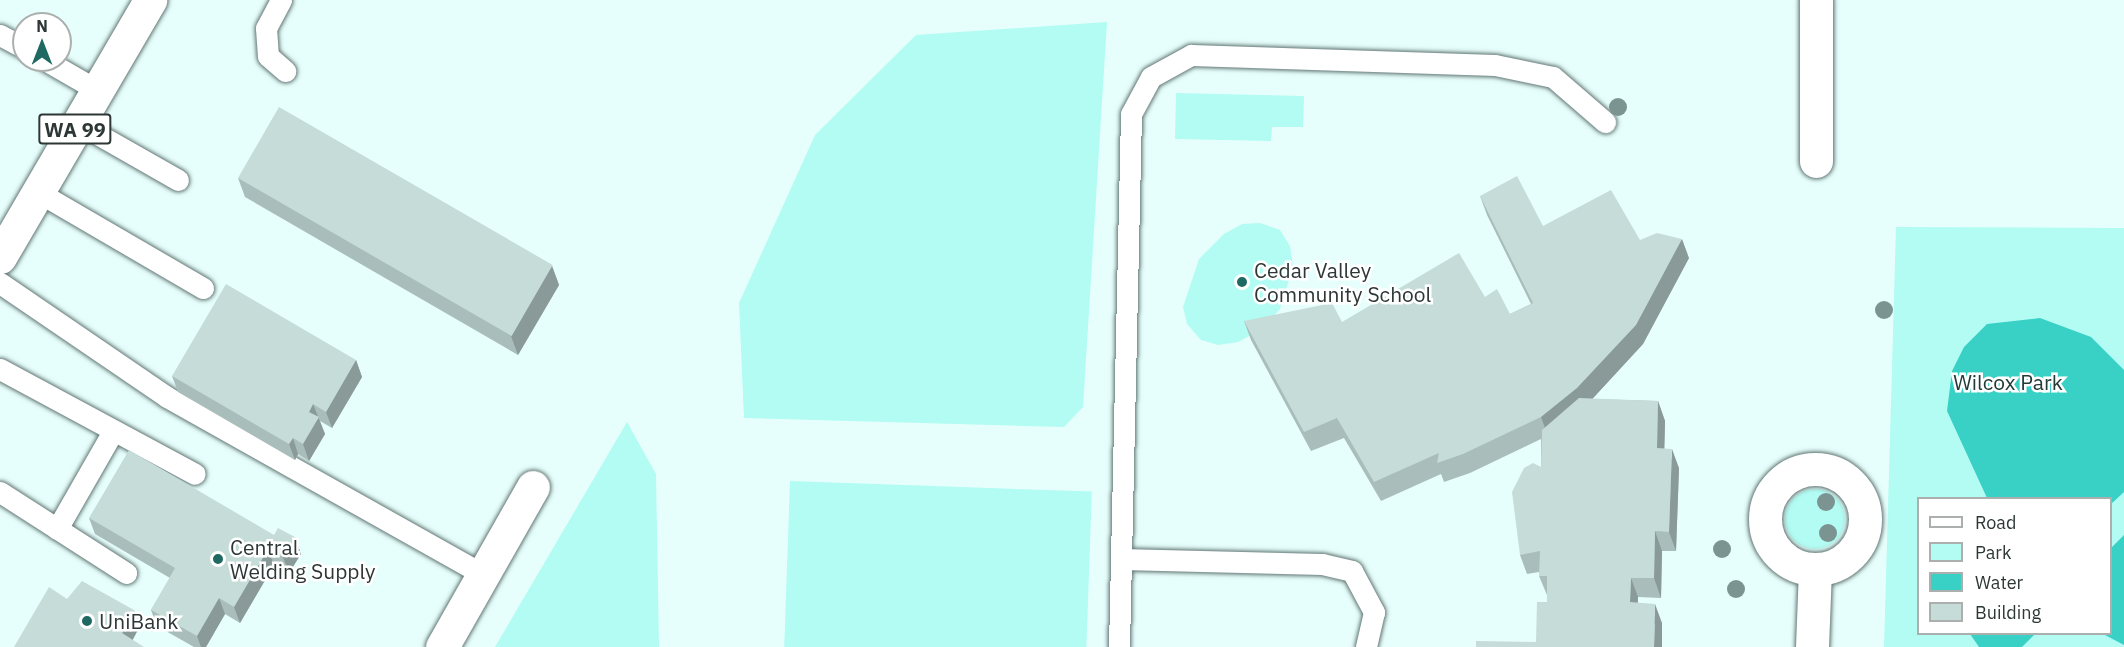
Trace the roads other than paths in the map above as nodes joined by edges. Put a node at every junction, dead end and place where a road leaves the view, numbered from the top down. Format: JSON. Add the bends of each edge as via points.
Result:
{"nodes":[{"id":1,"x":150,"y":0,"type":"edge"},
{"id":2,"x":281,"y":0,"type":"edge"},
{"id":3,"x":1816,"y":0,"type":"edge"},
{"id":4,"x":285,"y":71,"type":"dead end"},
{"id":5,"x":66,"y":72,"type":"edge"},
{"id":6,"x":97,"y":90,"type":"junction"},
{"id":7,"x":1605,"y":122,"type":"dead end"},
{"id":8,"x":78,"y":123,"type":"junction"},
{"id":9,"x":1816,"y":161,"type":"dead end"},
{"id":10,"x":178,"y":180,"type":"dead end"},
{"id":11,"x":38,"y":192,"type":"junction"},
{"id":12,"x":0,"y":257,"type":"edge"},
{"id":13,"x":0,"y":284,"type":"edge"},
{"id":14,"x":203,"y":288,"type":"dead end"},
{"id":15,"x":0,"y":369,"type":"edge"},
{"id":16,"x":112,"y":433,"type":"junction"},
{"id":17,"x":195,"y":474,"type":"dead end"},
{"id":18,"x":533,"y":487,"type":"dead end"},
{"id":19,"x":0,"y":492,"type":"edge"},
{"id":20,"x":57,"y":529,"type":"junction"},
{"id":21,"x":1121,"y":559,"type":"junction"},
{"id":22,"x":1815,"y":569,"type":"dead end"},
{"id":23,"x":126,"y":573,"type":"dead end"},
{"id":24,"x":483,"y":574,"type":"junction"},
{"id":25,"x":442,"y":647,"type":"edge"},
{"id":26,"x":1119,"y":647,"type":"edge"},
{"id":27,"x":1366,"y":647,"type":"edge"},
{"id":28,"x":1812,"y":647,"type":"edge"}],
"edges":[{"from":1,"to":6,"type":"main road","number":"WA 99"},
{"from":2,"to":4,"type":"lane","via":[[266,28],[268,56]]},
{"from":3,"to":9,"type":"main road"},
{"from":5,"to":6,"type":"lane"},
{"from":6,"to":8,"type":"main road","number":"WA 99"},
{"from":7,"to":21,"type":"lane","via":[[1553,77],[1495,65],[1191,55],[1151,77],[1131,114]]},
{"from":8,"to":10,"type":"lane"},
{"from":8,"to":11,"type":"main road","number":"WA 99"},
{"from":11,"to":12,"type":"main road","number":"WA 99"},
{"from":11,"to":14,"type":"lane"},
{"from":13,"to":24,"type":"lane","via":[[167,397]]},
{"from":15,"to":16,"type":"lane"},
{"from":16,"to":17,"type":"lane"},
{"from":16,"to":20,"type":"lane"},
{"from":18,"to":24,"type":"main road"},
{"from":19,"to":20,"type":"lane"},
{"from":20,"to":23,"type":"lane"},
{"from":21,"to":26,"type":"lane"},
{"from":21,"to":27,"type":"lane","via":[[1322,564],[1352,571],[1374,612]]},
{"from":22,"to":28,"type":"main road"},
{"from":24,"to":25,"type":"main road"}]}
